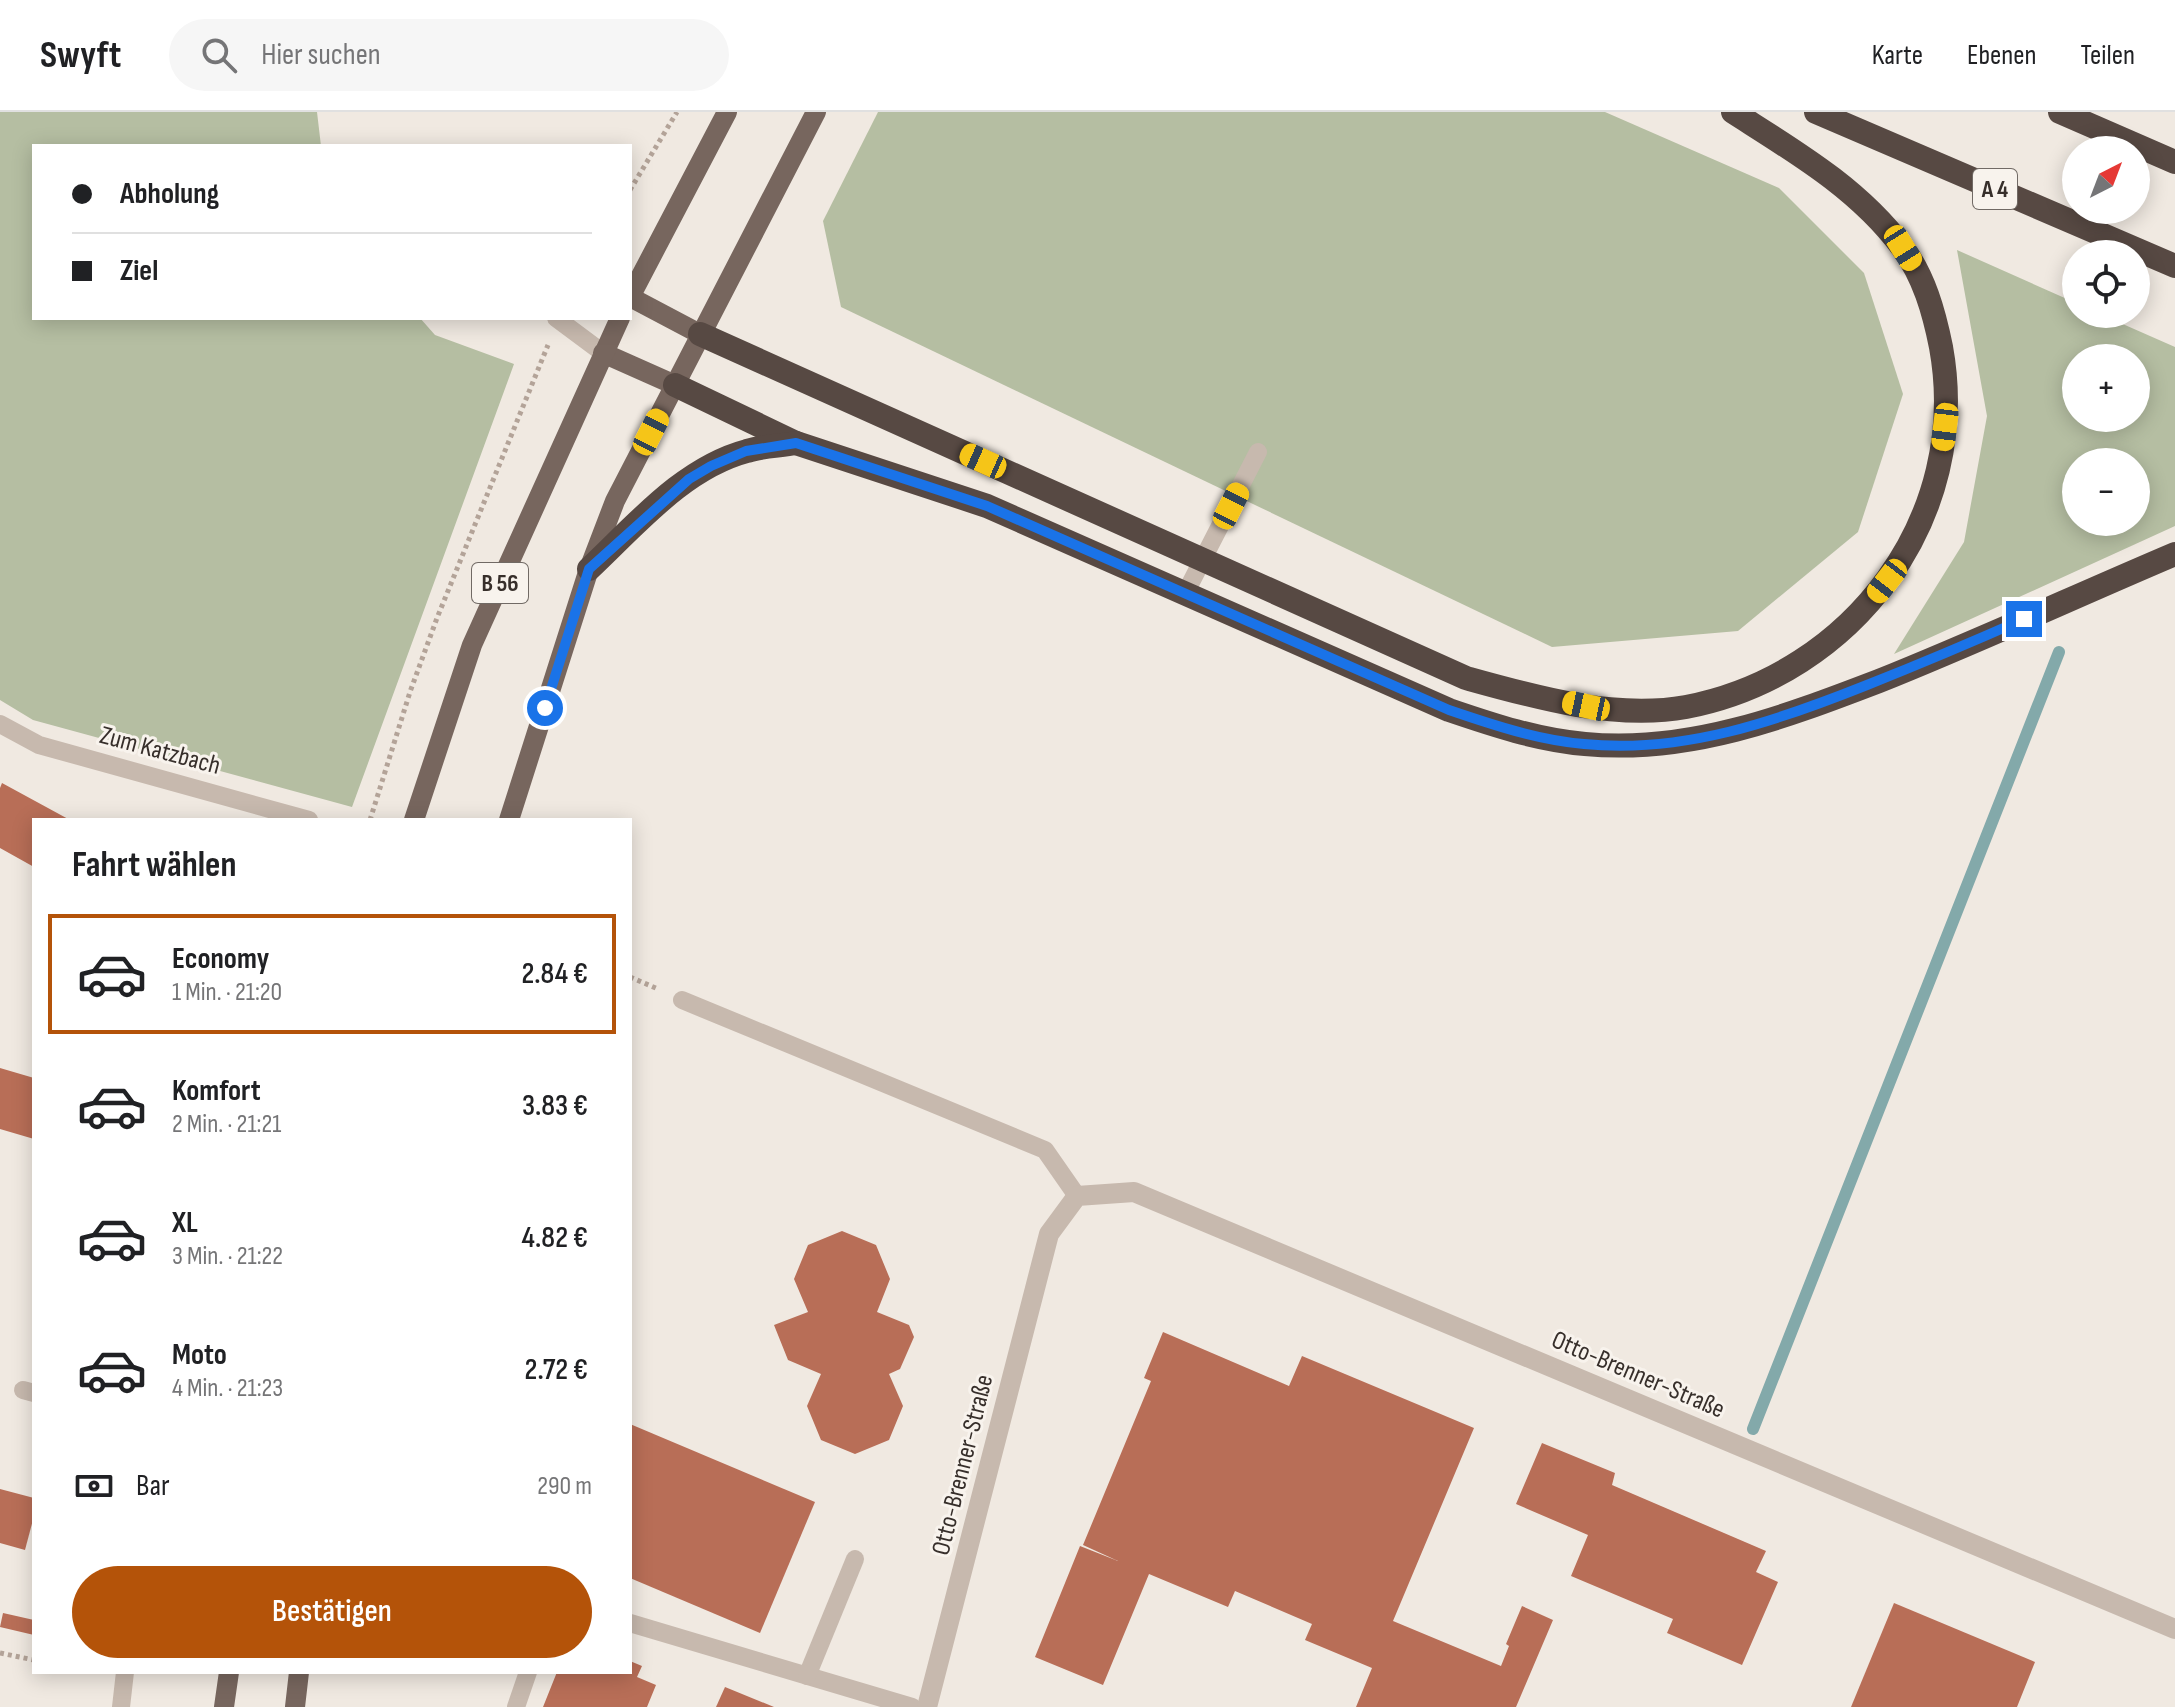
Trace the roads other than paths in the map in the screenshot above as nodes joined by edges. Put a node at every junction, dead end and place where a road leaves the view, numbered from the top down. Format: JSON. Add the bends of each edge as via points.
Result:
{"nodes":[{"id":1,"x":727,"y":112,"type":"edge"},
{"id":2,"x":816,"y":112,"type":"edge"},
{"id":3,"x":1733,"y":112,"type":"edge"},
{"id":4,"x":1816,"y":112,"type":"edge"},
{"id":5,"x":2060,"y":112,"type":"edge"},
{"id":6,"x":2175,"y":162,"type":"edge"},
{"id":7,"x":2175,"y":266,"type":"edge"},
{"id":8,"x":632,"y":293,"type":"edge"},
{"id":9,"x":632,"y":298,"type":"edge"},
{"id":10,"x":558,"y":320,"type":"edge"},
{"id":11,"x":619,"y":320,"type":"edge"},
{"id":12,"x":700,"y":334,"type":"junction"},
{"id":13,"x":603,"y":353,"type":"junction"},
{"id":14,"x":675,"y":385,"type":"junction"},
{"id":15,"x":796,"y":443,"type":"junction"},
{"id":16,"x":1258,"y":452,"type":"dead end"},
{"id":17,"x":2175,"y":554,"type":"edge"},
{"id":18,"x":1203,"y":560,"type":"junction"},
{"id":19,"x":589,"y":569,"type":"junction"},
{"id":20,"x":1186,"y":592,"type":"junction"},
{"id":21,"x":0,"y":724,"type":"edge"},
{"id":22,"x":302,"y":818,"type":"edge"},
{"id":23,"x":415,"y":818,"type":"edge"},
{"id":24,"x":510,"y":818,"type":"edge"},
{"id":25,"x":682,"y":1000,"type":"dead end"},
{"id":26,"x":1077,"y":1196,"type":"junction"},
{"id":27,"x":855,"y":1559,"type":"dead end"},
{"id":28,"x":632,"y":1624,"type":"edge"},
{"id":29,"x":2175,"y":1629,"type":"edge"},
{"id":30,"x":125,"y":1674,"type":"edge"},
{"id":31,"x":229,"y":1674,"type":"edge"},
{"id":32,"x":299,"y":1674,"type":"edge"},
{"id":33,"x":527,"y":1674,"type":"edge"},
{"id":34,"x":807,"y":1676,"type":"junction"},
{"id":35,"x":121,"y":1707,"type":"edge"},
{"id":36,"x":224,"y":1707,"type":"edge"},
{"id":37,"x":295,"y":1707,"type":"edge"},
{"id":38,"x":516,"y":1707,"type":"edge"},
{"id":39,"x":912,"y":1707,"type":"edge"},
{"id":40,"x":927,"y":1707,"type":"edge"}],
"edges":[{"from":1,"to":8,"type":"main road"},
{"from":2,"to":12,"type":"main road"},
{"from":3,"to":18,"type":"highway","via":[[1840,183],[1884,226],[1917,271],[1937,326],[1947,396],[1942,455],[1926,511],[1887,581],[1855,619],[1796,666],[1741,691],[1686,707],[1586,706],[1466,678]]},
{"from":4,"to":7,"type":"highway","number":"A 4"},
{"from":5,"to":6,"type":"highway"},
{"from":9,"to":12,"type":"main road"},
{"from":10,"to":13,"type":"lane"},
{"from":11,"to":13,"type":"main road","number":"B 56"},
{"from":12,"to":14,"type":"main road"},
{"from":12,"to":18,"type":"highway"},
{"from":13,"to":14,"type":"main road"},
{"from":13,"to":23,"type":"main road","number":"B 56","via":[[472,645]]},
{"from":14,"to":15,"type":"highway"},
{"from":14,"to":19,"type":"main road","via":[[615,501]]},
{"from":15,"to":19,"type":"highway","via":[[746,451],[689,479]]},
{"from":15,"to":20,"type":"highway","via":[[987,506]]},
{"from":16,"to":18,"type":"lane"},
{"from":17,"to":20,"type":"highway","via":[[1810,709],[1687,741],[1634,745],[1586,745],[1487,723]]},
{"from":18,"to":20,"type":"lane"},
{"from":19,"to":24,"type":"main road"},
{"from":21,"to":22,"type":"lane","name":"Zum Katzbach","via":[[39,745]]},
{"from":25,"to":26,"type":"lane","via":[[1045,1150]]},
{"from":26,"to":29,"type":"street","name":"Otto-Brenner-Straße","via":[[1134,1192]]},
{"from":26,"to":40,"type":"street","name":"Otto-Brenner-Straße","via":[[1049,1234]]},
{"from":27,"to":34,"type":"lane"},
{"from":28,"to":34,"type":"lane"},
{"from":30,"to":35,"type":"lane"},
{"from":31,"to":36,"type":"main road"},
{"from":32,"to":37,"type":"main road"},
{"from":33,"to":38,"type":"lane"},
{"from":34,"to":39,"type":"lane"}]}
